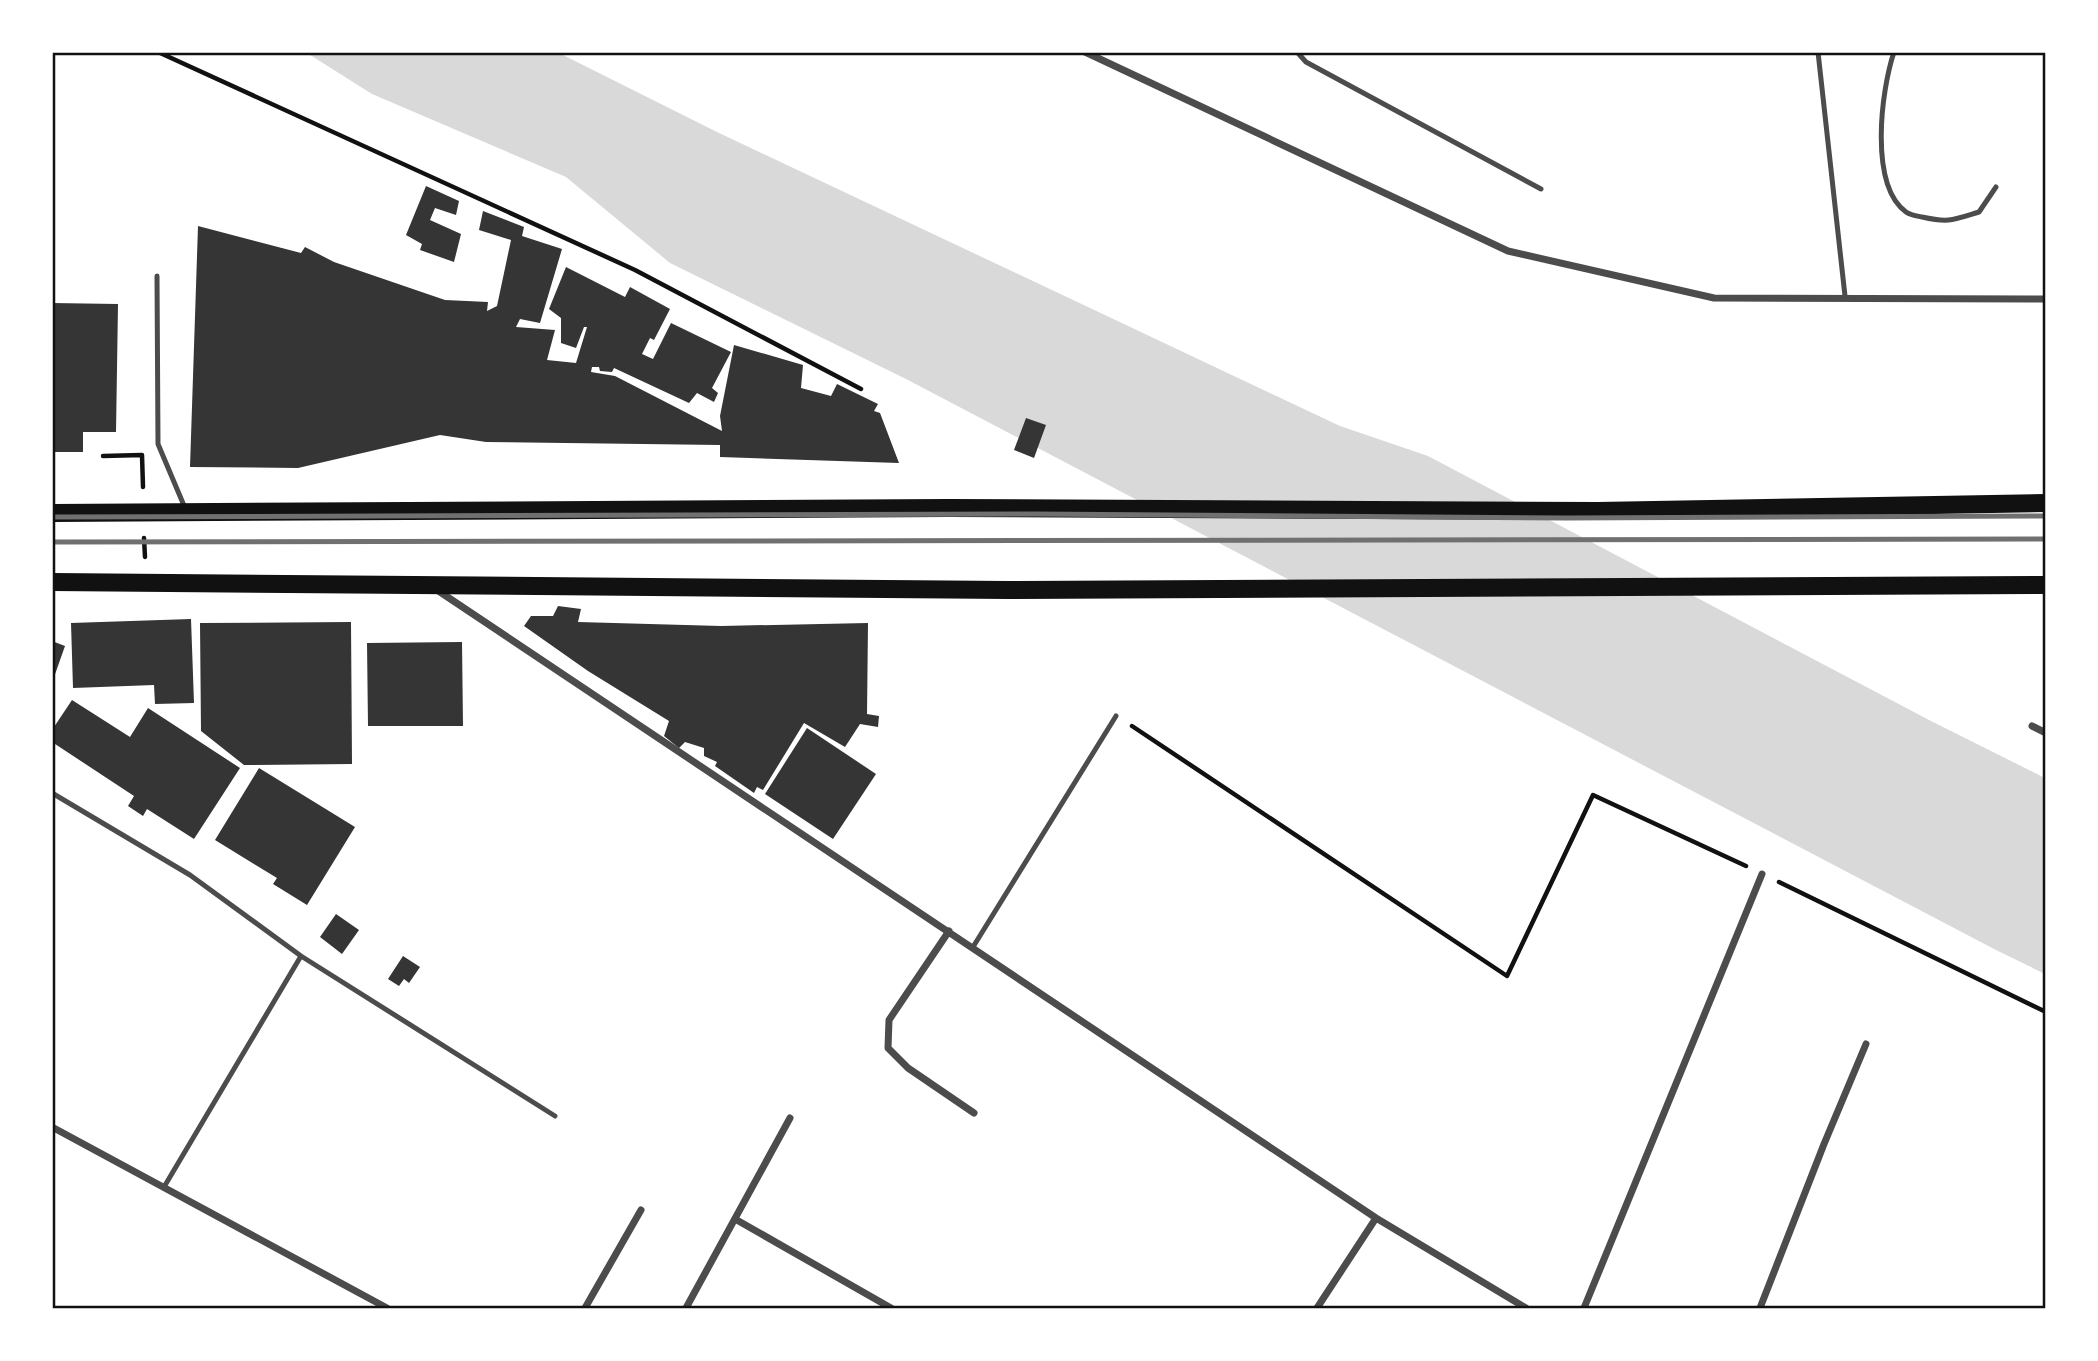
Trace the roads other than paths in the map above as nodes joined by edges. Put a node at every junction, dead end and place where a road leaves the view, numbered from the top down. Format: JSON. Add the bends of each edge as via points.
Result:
{"nodes":[{"id":1,"x":1085,"y":52,"type":"edge"},
{"id":2,"x":1297,"y":52,"type":"edge"},
{"id":3,"x":1818,"y":52,"type":"edge"},
{"id":4,"x":1894,"y":52,"type":"edge"},
{"id":5,"x":1996,"y":187,"type":"dead end"},
{"id":6,"x":1541,"y":189,"type":"dead end"},
{"id":7,"x":157,"y":276,"type":"dead end"},
{"id":8,"x":1845,"y":296,"type":"junction"},
{"id":9,"x":2046,"y":299,"type":"edge"},
{"id":10,"x":2046,"y":503,"type":"edge"},
{"id":11,"x":52,"y":513,"type":"edge"},
{"id":12,"x":187,"y":514,"type":"junction"},
{"id":13,"x":52,"y":583,"type":"edge"},
{"id":14,"x":2046,"y":585,"type":"edge"},
{"id":15,"x":432,"y":587,"type":"junction"},
{"id":16,"x":1116,"y":716,"type":"road end"},
{"id":17,"x":2032,"y":726,"type":"dead end"},
{"id":18,"x":2046,"y":733,"type":"edge"},
{"id":19,"x":52,"y":793,"type":"edge"},
{"id":20,"x":1762,"y":874,"type":"road end"},
{"id":21,"x":949,"y":931,"type":"junction"},
{"id":22,"x":973,"y":947,"type":"junction"},
{"id":23,"x":301,"y":956,"type":"junction"},
{"id":24,"x":1866,"y":1044,"type":"dead end"},
{"id":25,"x":974,"y":1112,"type":"dead end"},
{"id":26,"x":555,"y":1116,"type":"dead end"},
{"id":27,"x":790,"y":1118,"type":"dead end"},
{"id":28,"x":52,"y":1127,"type":"edge"},
{"id":29,"x":164,"y":1186,"type":"junction"},
{"id":30,"x":641,"y":1210,"type":"dead end"},
{"id":31,"x":1376,"y":1218,"type":"junction"},
{"id":32,"x":735,"y":1219,"type":"junction"},
{"id":33,"x":387,"y":1308,"type":"edge"},
{"id":34,"x":585,"y":1308,"type":"edge"},
{"id":35,"x":686,"y":1308,"type":"edge"},
{"id":36,"x":891,"y":1308,"type":"edge"},
{"id":37,"x":1317,"y":1308,"type":"edge"},
{"id":38,"x":1526,"y":1308,"type":"edge"},
{"id":39,"x":1584,"y":1308,"type":"edge"},
{"id":40,"x":1760,"y":1308,"type":"edge"}],
"edges":[{"from":1,"to":8,"type":"street","via":[[1508,251],[1714,298]]},
{"from":2,"to":6,"type":"lane","via":[[1306,62]]},
{"from":3,"to":8,"type":"lane"},
{"from":4,"to":5,"type":"lane","via":[[1880,148],[1887,189],[1907,213],[1945,222],[1979,212]]},
{"from":7,"to":12,"type":"lane","via":[[159,444]]},
{"from":8,"to":9,"type":"street"},
{"from":10,"to":12,"type":"main road","via":[[1598,511],[966,508]]},
{"from":11,"to":12,"type":"main road"},
{"from":13,"to":15,"type":"main road"},
{"from":14,"to":15,"type":"main road","via":[[1023,590]]},
{"from":15,"to":21,"type":"street"},
{"from":16,"to":22,"type":"lane"},
{"from":17,"to":18,"type":"street"},
{"from":19,"to":23,"type":"lane","via":[[190,875]]},
{"from":20,"to":39,"type":"street"},
{"from":21,"to":22,"type":"street"},
{"from":21,"to":25,"type":"street","via":[[889,1020],[888,1048],[908,1068]]},
{"from":22,"to":31,"type":"street"},
{"from":23,"to":26,"type":"lane"},
{"from":23,"to":29,"type":"lane"},
{"from":24,"to":40,"type":"street"},
{"from":27,"to":32,"type":"street"},
{"from":28,"to":29,"type":"street"},
{"from":29,"to":33,"type":"street"},
{"from":30,"to":34,"type":"street"},
{"from":31,"to":37,"type":"street"},
{"from":31,"to":38,"type":"street"},
{"from":32,"to":35,"type":"street"},
{"from":32,"to":36,"type":"street"}]}
